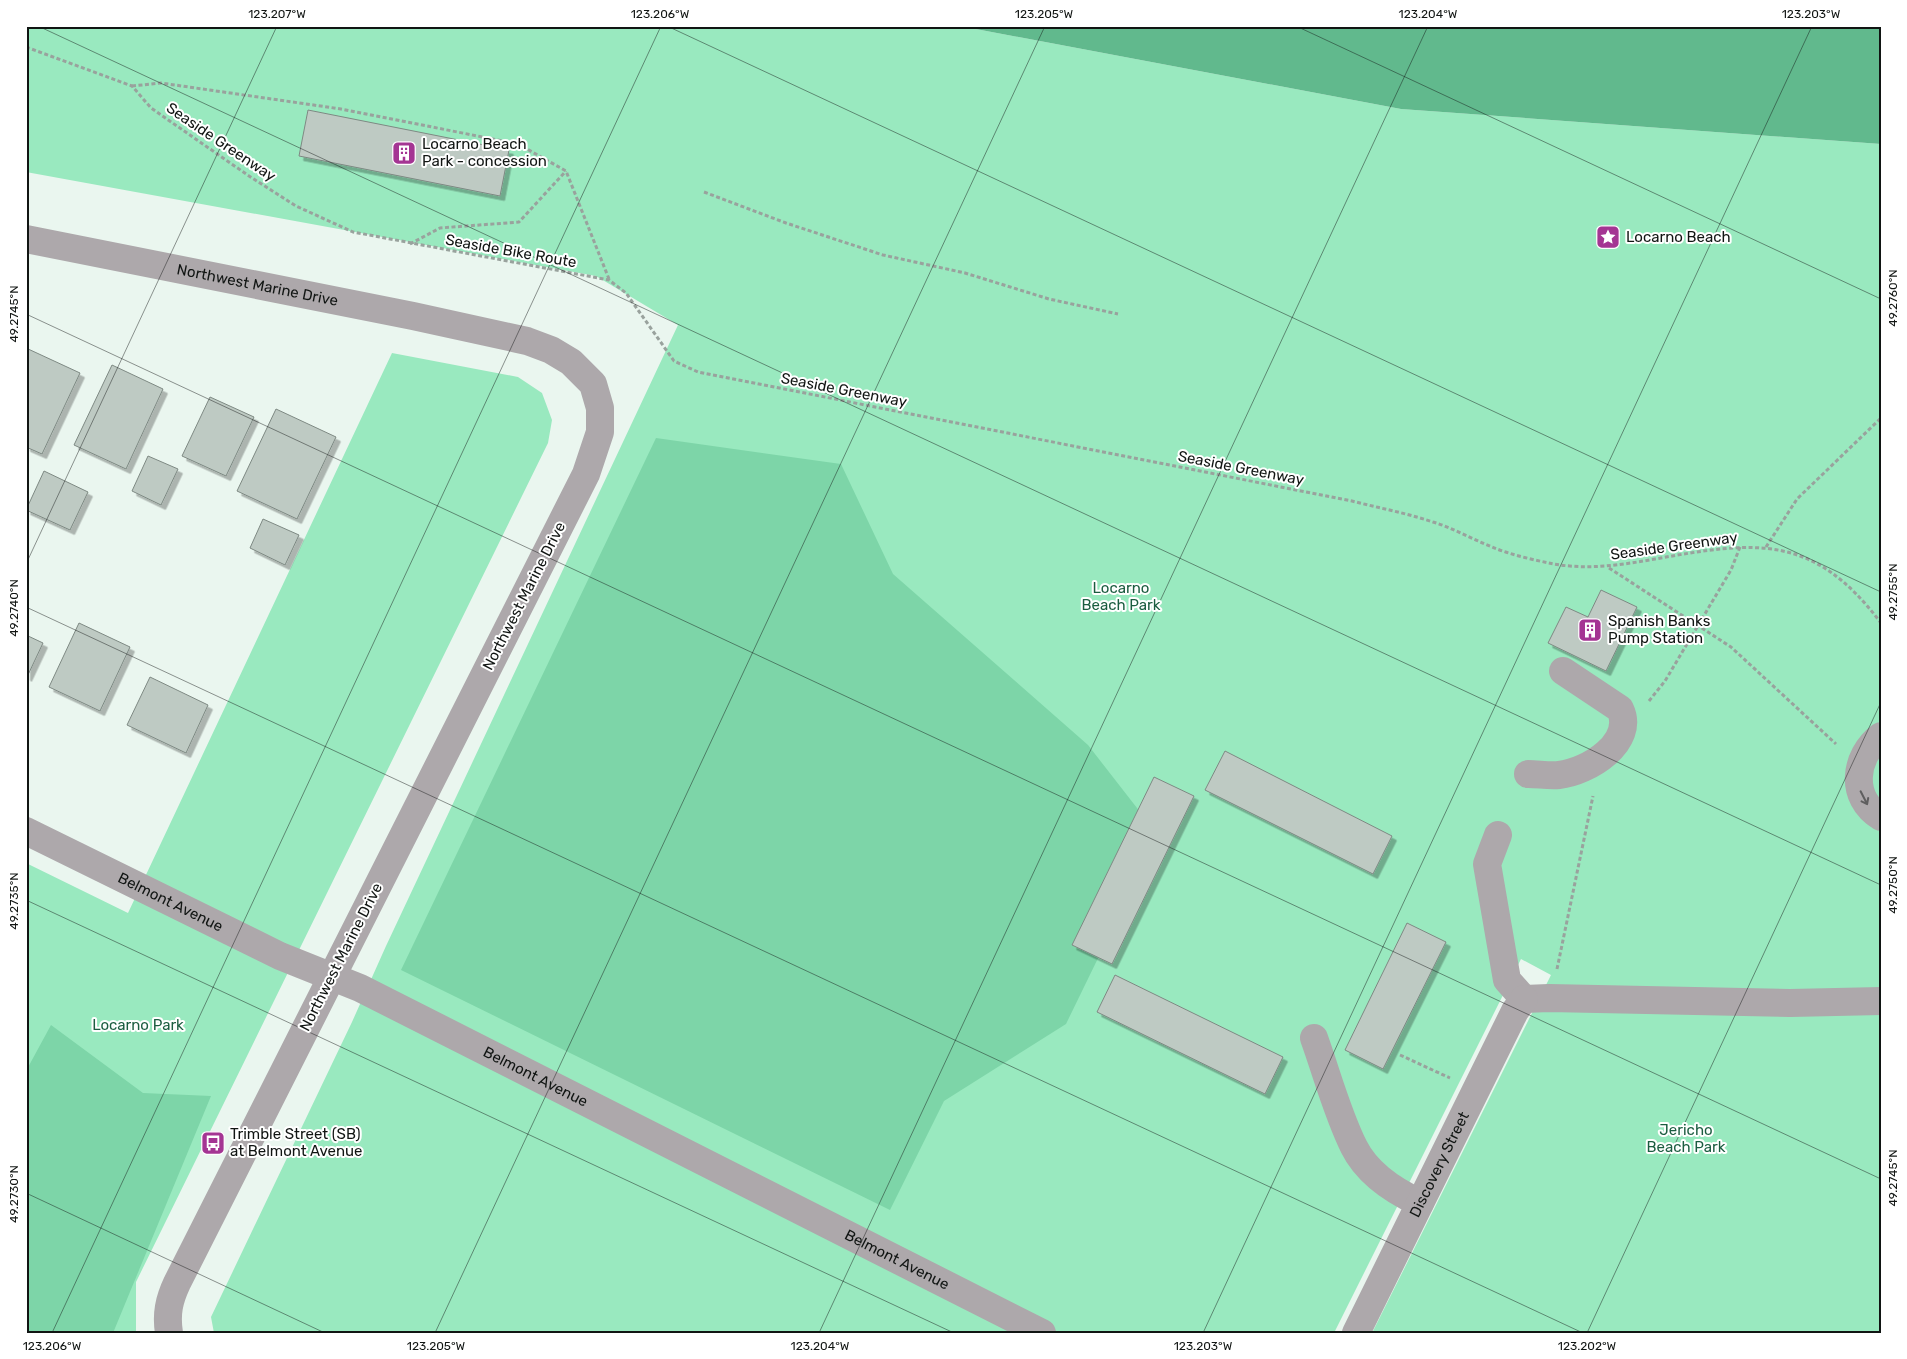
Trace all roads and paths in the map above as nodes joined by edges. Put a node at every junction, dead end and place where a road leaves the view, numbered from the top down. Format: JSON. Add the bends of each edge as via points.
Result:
{"nodes":[{"id":1,"x":26,"y":47,"type":"edge"},
{"id":2,"x":132,"y":86,"type":"junction"},
{"id":3,"x":566,"y":171,"type":"junction"},
{"id":4,"x":704,"y":192,"type":"dead end"},
{"id":5,"x":26,"y":238,"type":"edge"},
{"id":6,"x":410,"y":244,"type":"junction"},
{"id":7,"x":609,"y":280,"type":"junction"},
{"id":8,"x":1118,"y":314,"type":"dead end"},
{"id":9,"x":1881,"y":418,"type":"edge"},
{"id":10,"x":1740,"y":547,"type":"junction"},
{"id":11,"x":1766,"y":547,"type":"junction"},
{"id":12,"x":1608,"y":568,"type":"junction"},
{"id":13,"x":1881,"y":623,"type":"edge"},
{"id":14,"x":1697,"y":626,"type":"junction"},
{"id":15,"x":1563,"y":671,"type":"dead end"},
{"id":16,"x":1881,"y":736,"type":"edge"},
{"id":17,"x":1622,"y":737,"type":"junction"},
{"id":18,"x":1862,"y":756,"type":"junction"},
{"id":19,"x":1603,"y":757,"type":"junction"},
{"id":20,"x":1528,"y":774,"type":"dead end"},
{"id":21,"x":1881,"y":817,"type":"edge"},
{"id":22,"x":26,"y":831,"type":"edge"},
{"id":23,"x":1498,"y":835,"type":"dead end"},
{"id":24,"x":1557,"y":970,"type":"dead end"},
{"id":25,"x":331,"y":978,"type":"junction"},
{"id":26,"x":1524,"y":999,"type":"junction"},
{"id":27,"x":1881,"y":1001,"type":"edge"},
{"id":28,"x":1314,"y":1038,"type":"dead end"},
{"id":29,"x":1400,"y":1056,"type":"dead end"},
{"id":30,"x":1459,"y":1082,"type":"dead end"},
{"id":31,"x":1420,"y":1203,"type":"junction"},
{"id":32,"x":1012,"y":1326,"type":"edge"},
{"id":33,"x":169,"y":1333,"type":"edge"},
{"id":34,"x":1042,"y":1333,"type":"edge"},
{"id":35,"x":1356,"y":1333,"type":"edge"}],
"edges":[{"from":1,"to":2,"type":"path"},
{"from":2,"to":3,"type":"path","via":[[161,84],[341,109],[518,144]]},
{"from":2,"to":6,"type":"path","name":"Seaside Greenway","via":[[150,108],[296,206],[353,232]]},
{"from":3,"to":6,"type":"path","via":[[519,222],[440,228]]},
{"from":3,"to":7,"type":"path"},
{"from":4,"to":8,"type":"path","via":[[786,224],[883,255],[965,273],[1050,299]]},
{"from":5,"to":25,"type":"street","name":"Northwest Marine Drive","via":[[527,342],[551,350],[571,362],[593,384],[600,408],[600,432],[586,474]]},
{"from":6,"to":7,"type":"path","name":"Seaside Bike Route"},
{"from":7,"to":12,"type":"path","name":"Seaside Greenway","via":[[626,292],[674,361],[698,372],[1352,502],[1433,522],[1494,548],[1555,564]]},
{"from":9,"to":11,"type":"path","via":[[1797,499]]},
{"from":10,"to":11,"type":"path","name":"Seaside Greenway"},
{"from":10,"to":12,"type":"path","name":"Seaside Greenway","via":[[1704,550]]},
{"from":10,"to":14,"type":"path","via":[[1731,570]]},
{"from":11,"to":13,"type":"path","name":"Seaside Greenway","via":[[1803,556],[1841,579]]},
{"from":12,"to":14,"type":"path"},
{"from":14,"to":17,"type":"path","via":[[1665,681]]},
{"from":14,"to":18,"type":"path","via":[[1731,647],[1834,743]]},
{"from":15,"to":17,"type":"street","via":[[1620,709],[1624,717]]},
{"from":16,"to":18,"type":"street"},
{"from":17,"to":19,"type":"street"},
{"from":18,"to":21,"type":"street","one_way":true,"via":[[1859,789],[1866,804]]},
{"from":19,"to":20,"type":"street","via":[[1559,775]]},
{"from":19,"to":24,"type":"path"},
{"from":22,"to":25,"type":"street","name":"Belmont Avenue"},
{"from":23,"to":26,"type":"street","via":[[1488,864],[1508,980]]},
{"from":25,"to":32,"type":"street","name":"Belmont Avenue","via":[[360,988]]},
{"from":25,"to":33,"type":"street","name":"Northwest Marine Drive","via":[[177,1283],[169,1301]]},
{"from":26,"to":27,"type":"street"},
{"from":26,"to":31,"type":"street","name":"Discovery Street"},
{"from":28,"to":31,"type":"street","via":[[1354,1148],[1366,1164],[1397,1192]]},
{"from":29,"to":30,"type":"path"},
{"from":31,"to":35,"type":"street","name":"Discovery Street"},
{"from":32,"to":34,"type":"street","name":"Belmont Avenue"}]}
